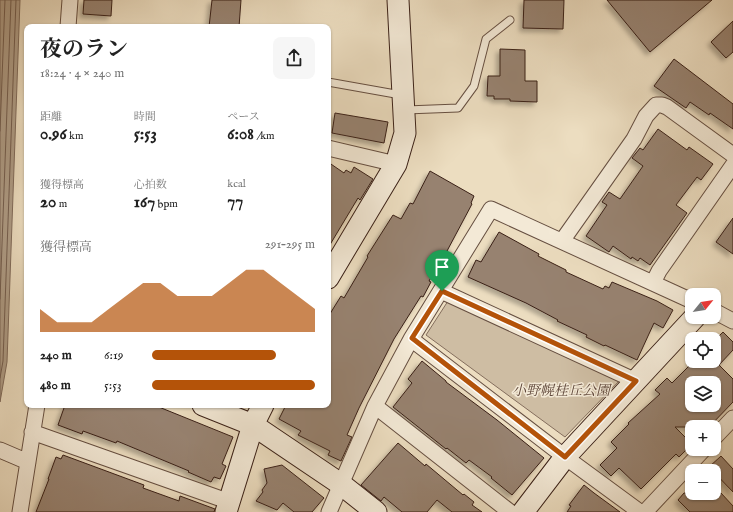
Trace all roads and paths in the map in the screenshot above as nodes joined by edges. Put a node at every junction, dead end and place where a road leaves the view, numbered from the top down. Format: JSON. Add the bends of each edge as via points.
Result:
{"nodes":[{"id":1,"x":70,"y":0,"type":"edge"},
{"id":2,"x":398,"y":0,"type":"edge"},
{"id":3,"x":510,"y":20,"type":"dead end"},
{"id":4,"x":68,"y":24,"type":"edge"},
{"id":5,"x":331,"y":83,"type":"edge"},
{"id":6,"x":403,"y":103,"type":"junction"},
{"id":7,"x":331,"y":149,"type":"edge"},
{"id":8,"x":733,"y":155,"type":"edge"},
{"id":9,"x":396,"y":164,"type":"junction"},
{"id":10,"x":733,"y":165,"type":"edge"},
{"id":11,"x":562,"y":241,"type":"junction"},
{"id":12,"x":331,"y":273,"type":"edge"},
{"id":13,"x":653,"y":283,"type":"junction"},
{"id":14,"x":442,"y":291,"type":"junction"},
{"id":15,"x":685,"y":298,"type":"edge"},
{"id":16,"x":721,"y":315,"type":"edge"},
{"id":17,"x":733,"y":321,"type":"edge"},
{"id":18,"x":689,"y":324,"type":"edge"},
{"id":19,"x":412,"y":338,"type":"junction"},
{"id":20,"x":636,"y":381,"type":"junction"},
{"id":21,"x":374,"y":406,"type":"junction"},
{"id":22,"x":36,"y":408,"type":"edge"},
{"id":23,"x":210,"y":408,"type":"edge"},
{"id":24,"x":262,"y":408,"type":"edge"},
{"id":25,"x":733,"y":418,"type":"edge"},
{"id":26,"x":254,"y":425,"type":"junction"},
{"id":27,"x":721,"y":431,"type":"edge"},
{"id":28,"x":32,"y":432,"type":"junction"},
{"id":29,"x":0,"y":450,"type":"edge"},
{"id":30,"x":697,"y":456,"type":"edge"},
{"id":31,"x":565,"y":457,"type":"junction"},
{"id":32,"x":28,"y":462,"type":"junction"},
{"id":33,"x":342,"y":485,"type":"junction"},
{"id":34,"x":228,"y":507,"type":"edge"},
{"id":35,"x":20,"y":512,"type":"edge"},
{"id":36,"x":329,"y":512,"type":"edge"},
{"id":37,"x":376,"y":512,"type":"edge"},
{"id":38,"x":510,"y":512,"type":"edge"},
{"id":39,"x":523,"y":512,"type":"edge"},
{"id":40,"x":640,"y":512,"type":"edge"},
{"id":41,"x":645,"y":512,"type":"edge"}],
"edges":[{"from":1,"to":4,"type":"street"},
{"from":2,"to":6,"type":"street"},
{"from":3,"to":6,"type":"lane","via":[[486,40],[474,86],[458,108]]},
{"from":5,"to":6,"type":"lane"},
{"from":6,"to":9,"type":"street","via":[[405,133]]},
{"from":7,"to":9,"type":"street"},
{"from":8,"to":11,"type":"street","via":[[667,107],[656,105]]},
{"from":9,"to":12,"type":"street"},
{"from":10,"to":13,"type":"street"},
{"from":11,"to":13,"type":"street"},
{"from":11,"to":14,"type":"street","via":[[491,209]]},
{"from":13,"to":15,"type":"street"},
{"from":14,"to":19,"type":"street"},
{"from":14,"to":20,"type":"street"},
{"from":16,"to":17,"type":"street"},
{"from":18,"to":20,"type":"street"},
{"from":19,"to":21,"type":"street"},
{"from":19,"to":31,"type":"street"},
{"from":20,"to":31,"type":"street"},
{"from":21,"to":33,"type":"street"},
{"from":21,"to":38,"type":"street"},
{"from":22,"to":28,"type":"street"},
{"from":23,"to":26,"type":"street"},
{"from":24,"to":26,"type":"street"},
{"from":25,"to":27,"type":"street"},
{"from":26,"to":33,"type":"street"},
{"from":26,"to":34,"type":"street"},
{"from":28,"to":32,"type":"street"},
{"from":28,"to":34,"type":"street"},
{"from":29,"to":32,"type":"street"},
{"from":30,"to":41,"type":"street"},
{"from":31,"to":39,"type":"street"},
{"from":31,"to":40,"type":"street"},
{"from":32,"to":35,"type":"street"},
{"from":33,"to":36,"type":"street"},
{"from":33,"to":37,"type":"street"}]}
